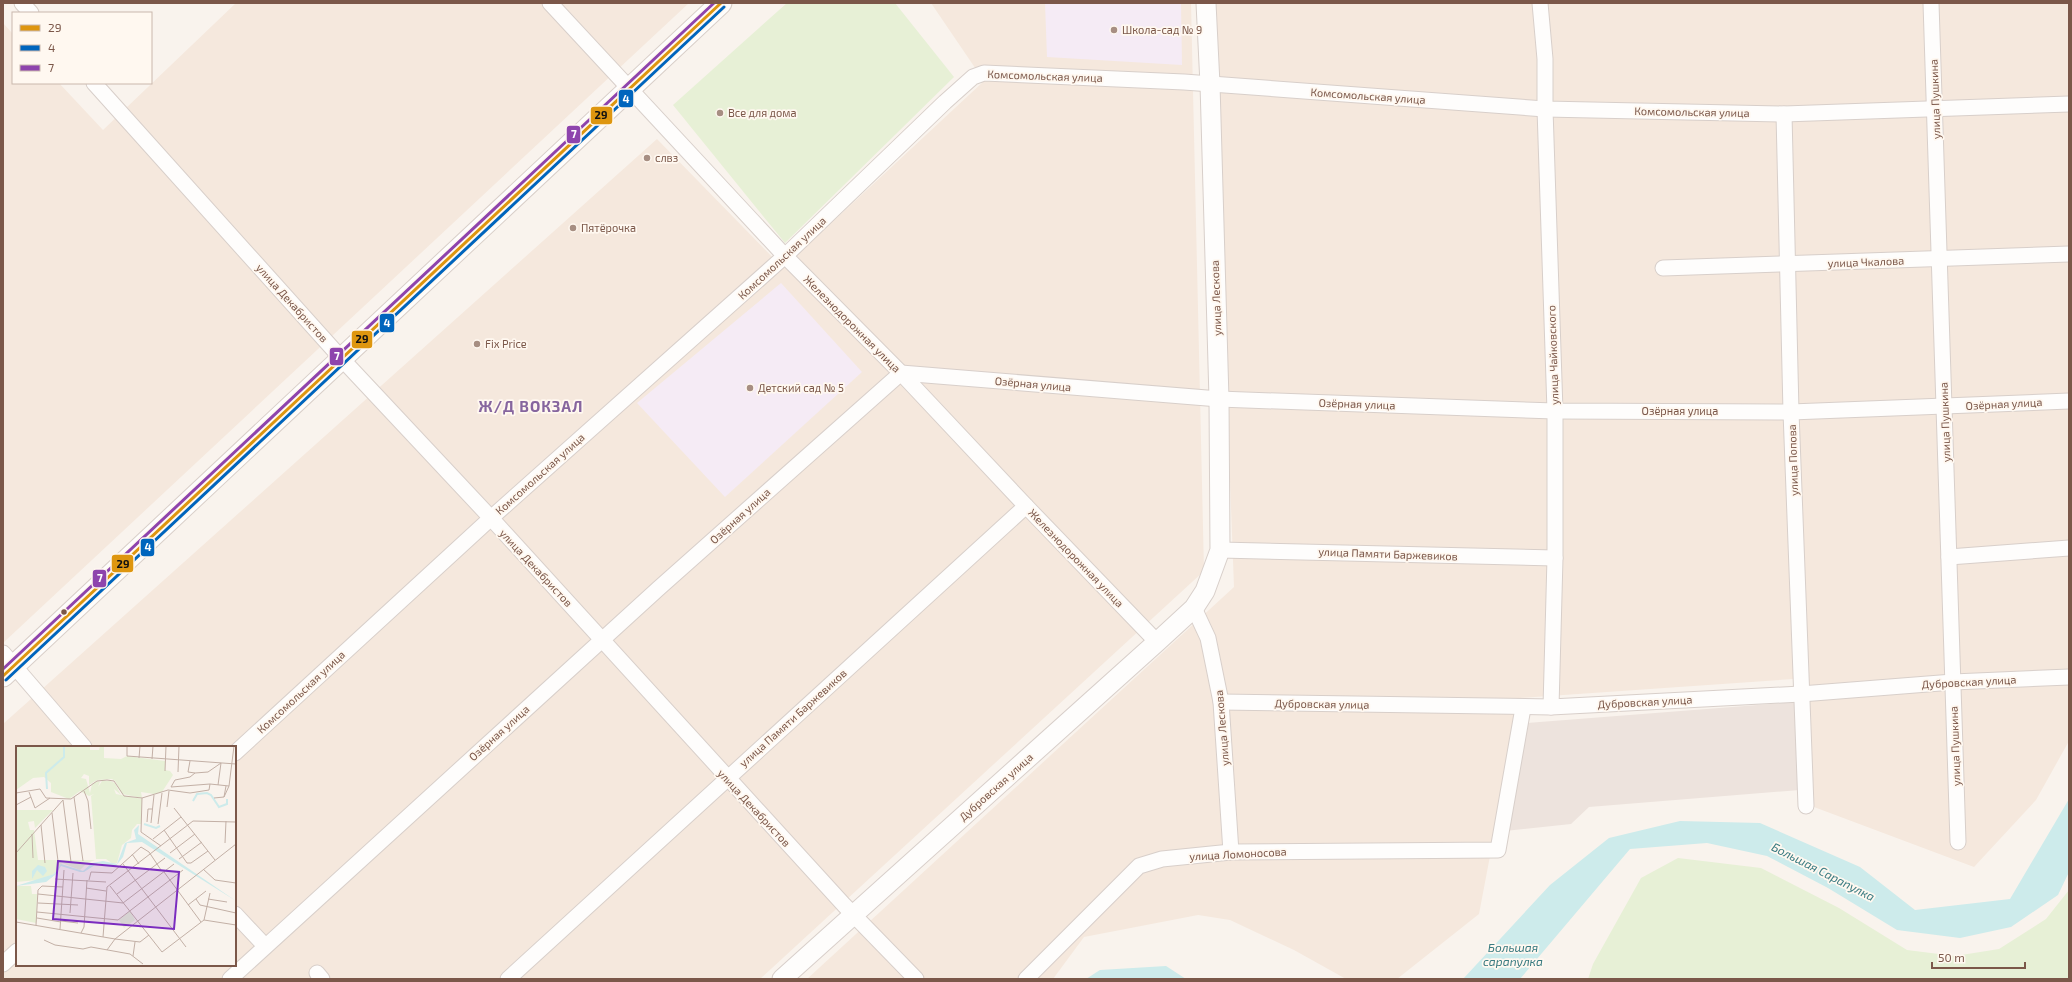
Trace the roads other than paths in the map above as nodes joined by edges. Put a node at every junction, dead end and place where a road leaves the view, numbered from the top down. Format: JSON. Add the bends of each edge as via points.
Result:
{"nodes":[{"id":1,"x":22,"y":3,"type":"edge"},
{"id":2,"x":550,"y":3,"type":"edge"},
{"id":3,"x":721,"y":3,"type":"edge"},
{"id":4,"x":1206,"y":3,"type":"edge"},
{"id":5,"x":1540,"y":3,"type":"edge"},
{"id":6,"x":1931,"y":3,"type":"edge"},
{"id":7,"x":30,"y":12,"type":"edge"},
{"id":8,"x":95,"y":84,"type":"edge"},
{"id":9,"x":1210,"y":84,"type":"junction"},
{"id":10,"x":630,"y":90,"type":"junction"},
{"id":11,"x":2069,"y":104,"type":"edge"},
{"id":12,"x":1545,"y":109,"type":"junction"},
{"id":13,"x":1936,"y":109,"type":"junction"},
{"id":14,"x":1784,"y":114,"type":"junction"},
{"id":15,"x":2069,"y":254,"type":"edge"},
{"id":16,"x":785,"y":256,"type":"junction"},
{"id":17,"x":1940,"y":260,"type":"junction"},
{"id":18,"x":1788,"y":265,"type":"junction"},
{"id":19,"x":1663,"y":268,"type":"dead end"},
{"id":20,"x":341,"y":358,"type":"junction"},
{"id":21,"x":901,"y":373,"type":"junction"},
{"id":22,"x":1219,"y":399,"type":"junction"},
{"id":23,"x":2069,"y":401,"type":"edge"},
{"id":24,"x":1945,"y":406,"type":"junction"},
{"id":25,"x":1555,"y":411,"type":"junction"},
{"id":26,"x":1792,"y":412,"type":"junction"},
{"id":27,"x":1026,"y":506,"type":"junction"},
{"id":28,"x":490,"y":518,"type":"junction"},
{"id":29,"x":2069,"y":548,"type":"edge"},
{"id":30,"x":1220,"y":550,"type":"junction"},
{"id":31,"x":1949,"y":557,"type":"junction"},
{"id":32,"x":1555,"y":558,"type":"junction"},
{"id":33,"x":1205,"y":591,"type":"joint"},
{"id":34,"x":1194,"y":608,"type":"junction"},
{"id":35,"x":602,"y":640,"type":"junction"},
{"id":36,"x":1157,"y":642,"type":"junction"},
{"id":37,"x":7,"y":665,"type":"edge"},
{"id":38,"x":2069,"y":677,"type":"edge"},
{"id":39,"x":1953,"y":682,"type":"junction"},
{"id":40,"x":1801,"y":694,"type":"junction"},
{"id":41,"x":1221,"y":702,"type":"junction"},
{"id":42,"x":1551,"y":707,"type":"junction"},
{"id":43,"x":1523,"y":708,"type":"junction"},
{"id":44,"x":83,"y":746,"type":"edge"},
{"id":45,"x":236,"y":752,"type":"edge"},
{"id":46,"x":727,"y":778,"type":"junction"},
{"id":47,"x":1806,"y":806,"type":"dead end"},
{"id":48,"x":1958,"y":842,"type":"dead end"},
{"id":49,"x":1231,"y":852,"type":"junction"},
{"id":50,"x":236,"y":915,"type":"edge"},
{"id":51,"x":853,"y":915,"type":"junction"},
{"id":52,"x":265,"y":946,"type":"junction"},
{"id":53,"x":16,"y":952,"type":"edge"},
{"id":54,"x":3,"y":964,"type":"edge"},
{"id":55,"x":230,"y":979,"type":"edge"},
{"id":56,"x":508,"y":979,"type":"edge"},
{"id":57,"x":782,"y":979,"type":"edge"},
{"id":58,"x":916,"y":979,"type":"edge"},
{"id":59,"x":1026,"y":979,"type":"edge"}],
"edges":[{"from":1,"to":7,"type":"street"},
{"from":2,"to":10,"type":"street","name":"Железнодорожная улица"},
{"from":3,"to":10,"type":"main road"},
{"from":4,"to":9,"type":"street","name":"улица Лескова"},
{"from":5,"to":12,"type":"street","name":"улица Чайковского","via":[[1545,59]]},
{"from":6,"to":13,"type":"street","name":"улица Пушкина"},
{"from":8,"to":20,"type":"street","name":"улица Декабристов"},
{"from":9,"to":12,"type":"street","name":"Комсомольская улица"},
{"from":9,"to":16,"type":"street","name":"Комсомольская улица","via":[[984,73],[973,77]]},
{"from":9,"to":22,"type":"street","name":"улица Лескова"},
{"from":10,"to":16,"type":"street","name":"Железнодорожная улица"},
{"from":10,"to":20,"type":"main road"},
{"from":11,"to":13,"type":"street","name":"Комсомольская улица"},
{"from":12,"to":14,"type":"street","name":"Комсомольская улица"},
{"from":12,"to":25,"type":"street","name":"улица Чайковского"},
{"from":13,"to":14,"type":"street","name":"Комсомольская улица"},
{"from":13,"to":17,"type":"street","name":"улица Пушкина"},
{"from":14,"to":18,"type":"street","name":"улица Попова"},
{"from":15,"to":17,"type":"street","name":"улица Чкалова"},
{"from":16,"to":21,"type":"street","name":"Железнодорожная улица"},
{"from":16,"to":28,"type":"street","name":"Комсомольская улица"},
{"from":17,"to":18,"type":"street","name":"улица Чкалова"},
{"from":17,"to":24,"type":"street","name":"улица Пушкина"},
{"from":18,"to":19,"type":"street","name":"улица Чкалова"},
{"from":18,"to":26,"type":"street","name":"улица Попова"},
{"from":20,"to":28,"type":"street","name":"улица Декабристов"},
{"from":20,"to":37,"type":"main road"},
{"from":21,"to":22,"type":"street","name":"Озёрная улица"},
{"from":21,"to":27,"type":"street","name":"Железнодорожная улица"},
{"from":21,"to":35,"type":"street","name":"Озёрная улица"},
{"from":22,"to":25,"type":"street","name":"Озёрная улица"},
{"from":22,"to":30,"type":"street","name":"улица Лескова"},
{"from":23,"to":24,"type":"street","name":"Озёрная улица"},
{"from":24,"to":26,"type":"street","name":"Озёрная улица"},
{"from":24,"to":31,"type":"street","name":"улица Пушкина"},
{"from":25,"to":26,"type":"street","name":"Озёрная улица"},
{"from":25,"to":32,"type":"street","name":"улица Чайковского"},
{"from":26,"to":40,"type":"street","name":"улица Попова"},
{"from":27,"to":36,"type":"street","name":"Железнодорожная улица"},
{"from":27,"to":46,"type":"street","name":"улица Памяти Баржевиков"},
{"from":28,"to":35,"type":"street","name":"улица Декабристов"},
{"from":28,"to":45,"type":"street","name":"Комсомольская улица"},
{"from":29,"to":31,"type":"street"},
{"from":30,"to":32,"type":"street","name":"улица Памяти Баржевиков"},
{"from":30,"to":33,"type":"street","name":"улица Лескова"},
{"from":31,"to":39,"type":"street","name":"улица Пушкина"},
{"from":32,"to":42,"type":"street","name":"улица Чайковского"},
{"from":33,"to":34,"type":"street","name":"Дубровская улица"},
{"from":34,"to":36,"type":"street","name":"Дубровская улица"},
{"from":34,"to":41,"type":"street","name":"улица Лескова","via":[[1208,638]]},
{"from":35,"to":46,"type":"street","name":"улица Декабристов"},
{"from":35,"to":52,"type":"street","name":"Озёрная улица"},
{"from":36,"to":51,"type":"street","name":"Дубровская улица"},
{"from":37,"to":44,"type":"street"},
{"from":38,"to":39,"type":"street","name":"Дубровская улица"},
{"from":39,"to":40,"type":"street","name":"Дубровская улица"},
{"from":39,"to":48,"type":"street","name":"улица Пушкина"},
{"from":40,"to":42,"type":"street","name":"Дубровская улица"},
{"from":40,"to":47,"type":"street","name":"улица Попова"},
{"from":41,"to":43,"type":"street","name":"Дубровская улица"},
{"from":41,"to":49,"type":"street","name":"улица Лескова"},
{"from":42,"to":43,"type":"street","name":"Дубровская улица"},
{"from":43,"to":49,"type":"street","name":"улица Ломоносова","via":[[1498,850]]},
{"from":46,"to":51,"type":"street","name":"улица Декабристов"},
{"from":46,"to":56,"type":"street","name":"улица Памяти Баржевиков"},
{"from":49,"to":59,"type":"street","name":"улица Ломоносова","via":[[1162,858],[1139,866]]},
{"from":50,"to":52,"type":"street"},
{"from":51,"to":57,"type":"street","name":"Дубровская улица"},
{"from":51,"to":58,"type":"street","name":"улица Декабристов"},
{"from":52,"to":55,"type":"street","name":"Озёрная улица"},
{"from":53,"to":54,"type":"street"}]}
